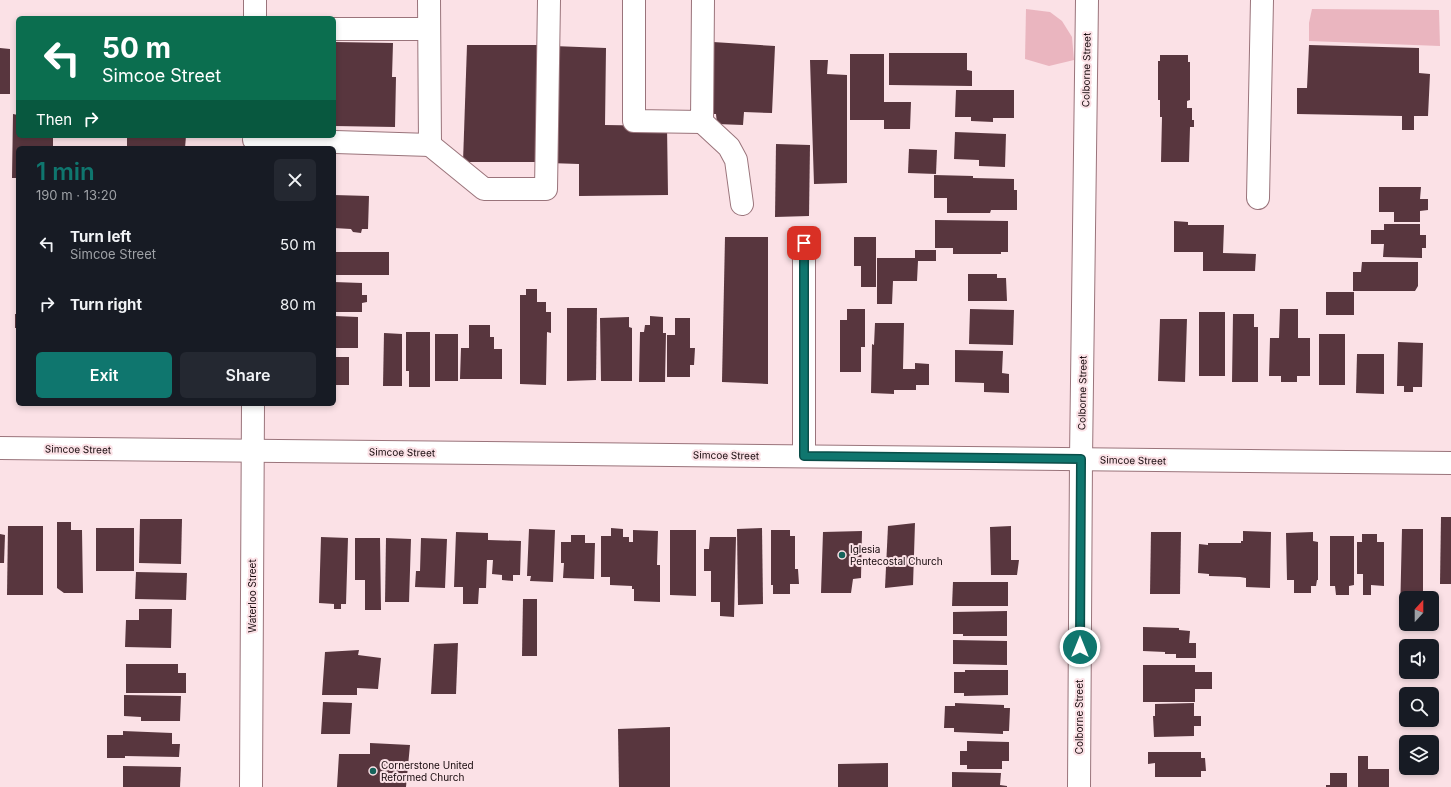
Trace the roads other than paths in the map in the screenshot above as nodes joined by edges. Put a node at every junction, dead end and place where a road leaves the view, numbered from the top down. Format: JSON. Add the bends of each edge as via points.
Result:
{"nodes":[{"id":1,"x":255,"y":0,"type":"edge"},
{"id":2,"x":429,"y":0,"type":"edge"},
{"id":3,"x":549,"y":0,"type":"edge"},
{"id":4,"x":634,"y":0,"type":"edge"},
{"id":5,"x":703,"y":0,"type":"edge"},
{"id":6,"x":1087,"y":0,"type":"edge"},
{"id":7,"x":1262,"y":0,"type":"edge"},
{"id":8,"x":255,"y":16,"type":"edge"},
{"id":9,"x":336,"y":29,"type":"edge"},
{"id":10,"x":429,"y":29,"type":"junction"},
{"id":11,"x":702,"y":122,"type":"junction"},
{"id":12,"x":304,"y":139,"type":"edge"},
{"id":13,"x":254,"y":141,"type":"edge"},
{"id":14,"x":430,"y":145,"type":"junction"},
{"id":15,"x":1258,"y":198,"type":"dead end"},
{"id":16,"x":742,"y":204,"type":"dead end"},
{"id":17,"x":804,"y":243,"type":"dead end"},
{"id":18,"x":253,"y":406,"type":"edge"},
{"id":19,"x":0,"y":448,"type":"edge"},
{"id":20,"x":253,"y":451,"type":"junction"},
{"id":21,"x":804,"y":456,"type":"junction"},
{"id":22,"x":1081,"y":459,"type":"junction"},
{"id":23,"x":1451,"y":463,"type":"edge"},
{"id":24,"x":250,"y":787,"type":"edge"},
{"id":25,"x":1079,"y":787,"type":"edge"}],
"edges":[{"from":1,"to":8,"type":"street"},
{"from":2,"to":10,"type":"street"},
{"from":3,"to":14,"type":"street","via":[[546,189],[484,189]]},
{"from":4,"to":11,"type":"street","via":[[634,121]]},
{"from":5,"to":11,"type":"street"},
{"from":6,"to":22,"type":"street","name":"Colborne Street"},
{"from":7,"to":15,"type":"street"},
{"from":9,"to":10,"type":"street"},
{"from":10,"to":14,"type":"street"},
{"from":11,"to":16,"type":"street","via":[[729,147],[736,160]]},
{"from":12,"to":13,"type":"street"},
{"from":12,"to":14,"type":"street"},
{"from":17,"to":21,"type":"street"},
{"from":18,"to":20,"type":"street","name":"Waterloo Street"},
{"from":19,"to":20,"type":"street","name":"Simcoe Street"},
{"from":20,"to":21,"type":"street","name":"Simcoe Street"},
{"from":20,"to":24,"type":"street","name":"Waterloo Street"},
{"from":21,"to":22,"type":"street","name":"Simcoe Street"},
{"from":22,"to":23,"type":"street","name":"Simcoe Street"},
{"from":22,"to":25,"type":"street","name":"Colborne Street"}]}
